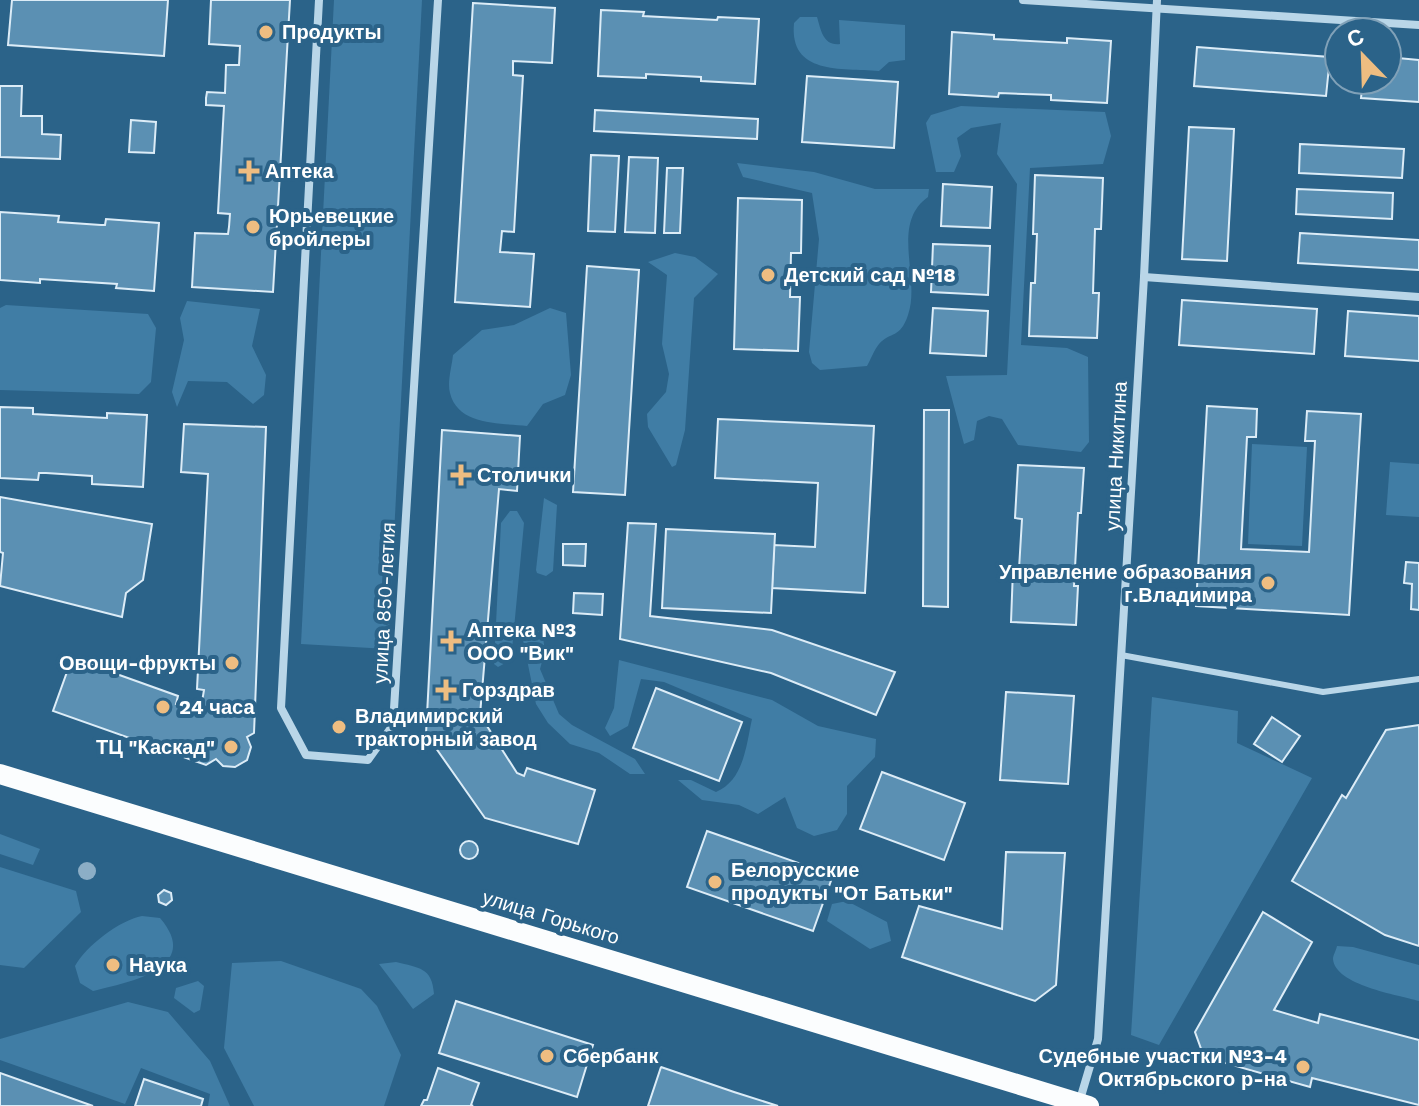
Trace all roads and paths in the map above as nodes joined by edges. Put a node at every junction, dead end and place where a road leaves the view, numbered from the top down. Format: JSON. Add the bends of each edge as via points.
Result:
{"nodes":[{"id":1,"x":319,"y":0,"type":"edge"},
{"id":2,"x":438,"y":0,"type":"edge"},
{"id":3,"x":1023,"y":0,"type":"edge"},
{"id":4,"x":1157,"y":4,"type":"edge"},
{"id":5,"x":1419,"y":25,"type":"edge"},
{"id":6,"x":1144,"y":277,"type":"junction"},
{"id":7,"x":1419,"y":297,"type":"edge"},
{"id":8,"x":1121,"y":655,"type":"junction"},
{"id":9,"x":1419,"y":679,"type":"edge"},
{"id":10,"x":0,"y":774,"type":"edge"},
{"id":11,"x":1084,"y":1105,"type":"edge"}],
"edges":[{"from":1,"to":2,"type":"street","name":"улица 850-летия","via":[[281,708],[306,755],[368,760],[393,725]]},
{"from":3,"to":4,"type":"street"},
{"from":4,"to":5,"type":"street"},
{"from":4,"to":6,"type":"street","name":"улица Никитина"},
{"from":6,"to":7,"type":"street"},
{"from":6,"to":8,"type":"street","name":"улица Никитина"},
{"from":8,"to":9,"type":"lane","via":[[1323,692]]},
{"from":8,"to":11,"type":"street","name":"улица Никитина","via":[[1098,1039]]},
{"from":10,"to":11,"type":"main road","name":"улица Горького"}]}
